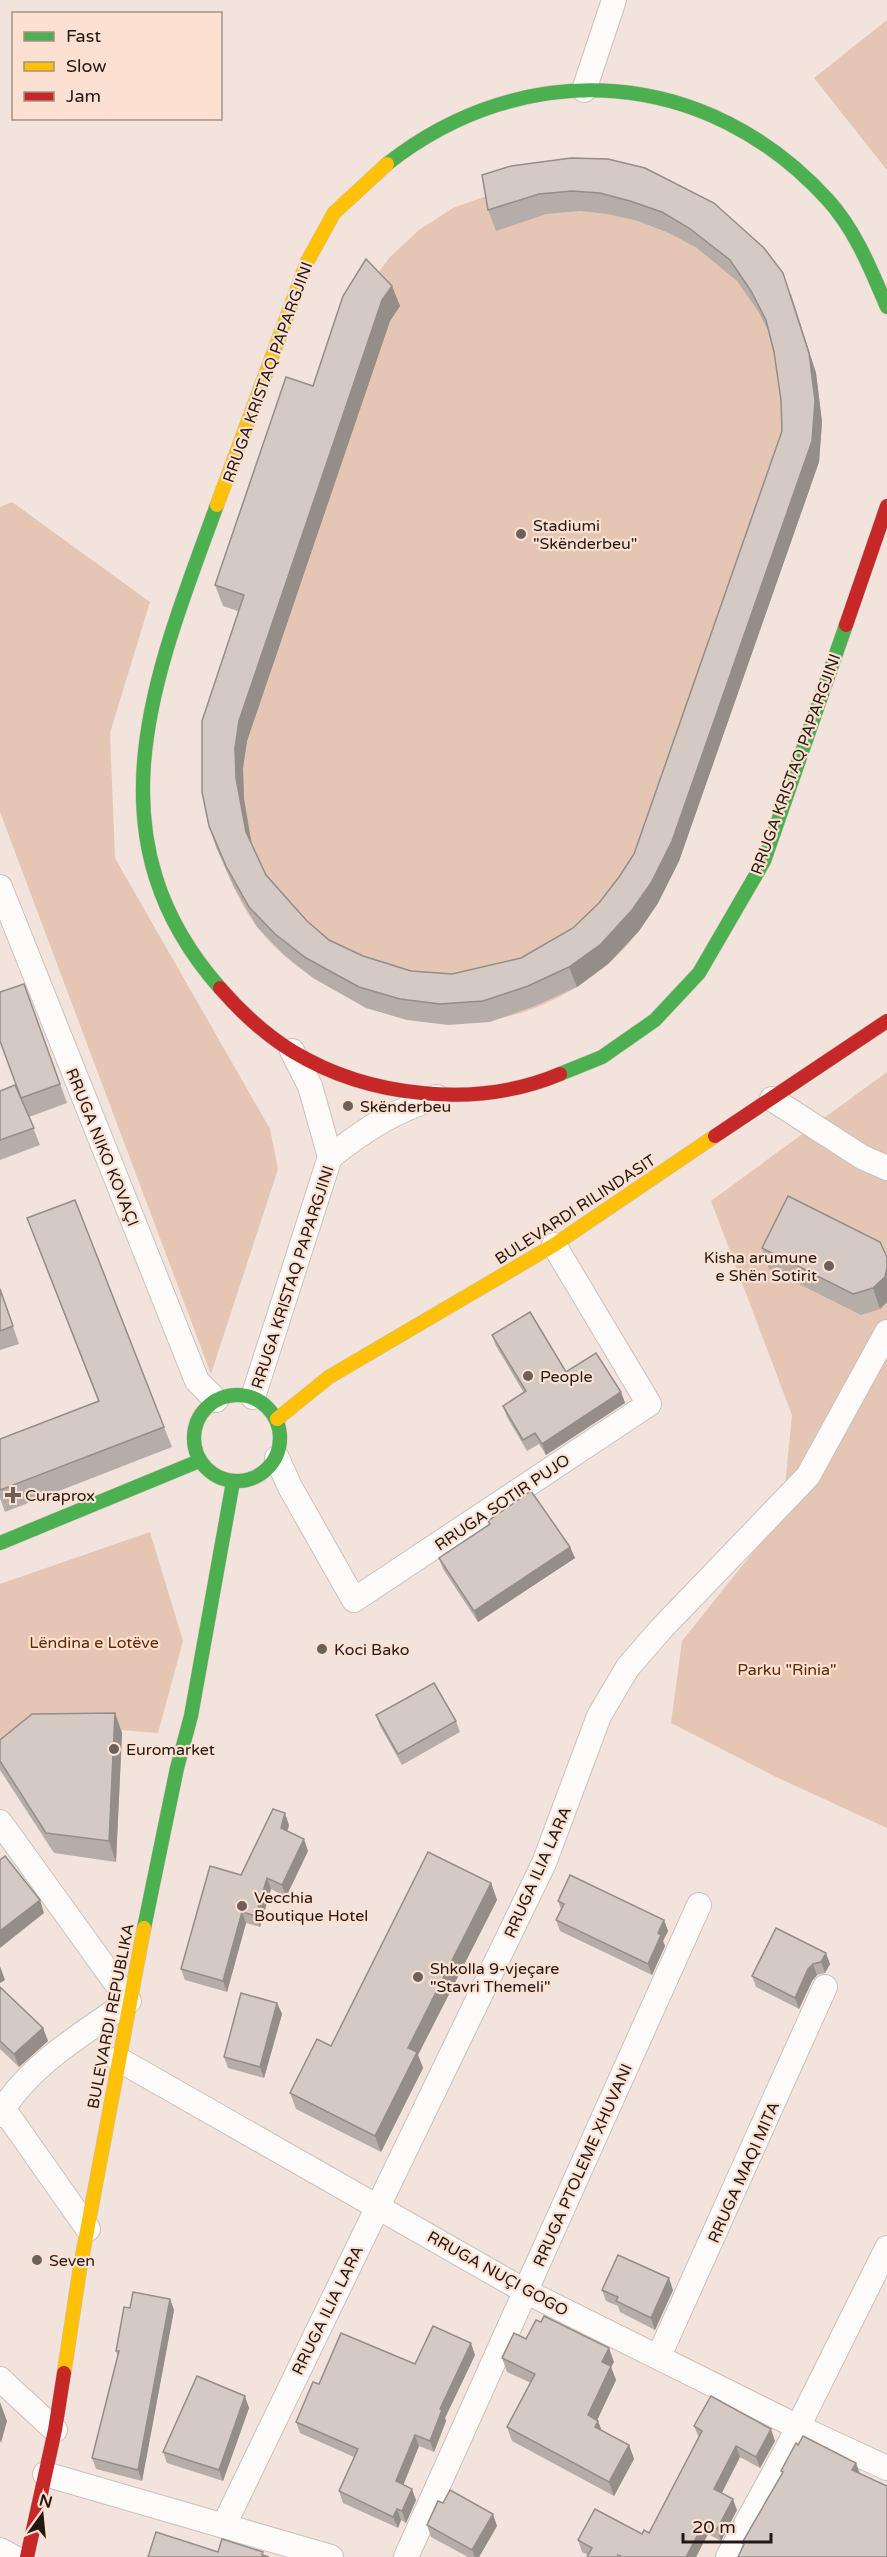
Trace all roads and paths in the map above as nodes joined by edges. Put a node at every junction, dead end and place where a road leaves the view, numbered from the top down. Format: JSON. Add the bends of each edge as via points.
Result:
{"nodes":[{"id":1,"x":614,"y":0,"type":"edge"},
{"id":2,"x":584,"y":90,"type":"junction"},
{"id":3,"x":887,"y":307,"type":"edge"},
{"id":4,"x":887,"y":506,"type":"edge"},
{"id":5,"x":0,"y":887,"type":"edge"},
{"id":6,"x":887,"y":1021,"type":"edge"},
{"id":7,"x":292,"y":1051,"type":"junction"},
{"id":8,"x":442,"y":1096,"type":"junction"},
{"id":9,"x":771,"y":1099,"type":"junction"},
{"id":10,"x":330,"y":1157,"type":"junction"},
{"id":11,"x":887,"y":1168,"type":"edge"},
{"id":12,"x":554,"y":1245,"type":"junction"},
{"id":13,"x":887,"y":1332,"type":"edge"},
{"id":14,"x":253,"y":1397,"type":"junction"},
{"id":15,"x":216,"y":1400,"type":"junction"},
{"id":16,"x":277,"y":1419,"type":"junction"},
{"id":17,"x":277,"y":1458,"type":"junction"},
{"id":18,"x":200,"y":1461,"type":"junction"},
{"id":19,"x":233,"y":1482,"type":"junction"},
{"id":20,"x":0,"y":1543,"type":"edge"},
{"id":21,"x":0,"y":1822,"type":"edge"},
{"id":22,"x":699,"y":1905,"type":"dead end"},
{"id":23,"x":825,"y":1987,"type":"dead end"},
{"id":24,"x":129,"y":2001,"type":"junction"},
{"id":25,"x":118,"y":2059,"type":"junction"},
{"id":26,"x":1,"y":2109,"type":"edge"},
{"id":27,"x":377,"y":2207,"type":"junction"},
{"id":28,"x":88,"y":2229,"type":"junction"},
{"id":29,"x":887,"y":2248,"type":"edge"},
{"id":30,"x":525,"y":2291,"type":"junction"},
{"id":31,"x":659,"y":2356,"type":"junction"},
{"id":32,"x":0,"y":2379,"type":"edge"},
{"id":33,"x":798,"y":2427,"type":"junction"},
{"id":34,"x":55,"y":2430,"type":"junction"},
{"id":35,"x":887,"y":2468,"type":"edge"},
{"id":36,"x":45,"y":2474,"type":"junction"},
{"id":37,"x":224,"y":2525,"type":"junction"},
{"id":38,"x":0,"y":2550,"type":"edge"},
{"id":39,"x":13,"y":2557,"type":"edge"},
{"id":40,"x":27,"y":2557,"type":"edge"},
{"id":41,"x":331,"y":2557,"type":"edge"},
{"id":42,"x":406,"y":2557,"type":"edge"},
{"id":43,"x":728,"y":2557,"type":"edge"}],
"edges":[{"from":1,"to":2,"type":"street"},
{"from":2,"to":3,"type":"street","name":"RRUGA KRISTAQ PAPARGJINI","via":[[630,91],[693,106],[752,133],[804,172],[847,221],[878,278]]},
{"from":2,"to":7,"type":"street","name":"RRUGA KRISTAQ PAPARGJINI","via":[[502,102],[442,127],[389,164],[338,209],[307,261],[168,639],[150,716],[142,780],[144,834],[157,885],[198,962],[234,1004]]},
{"from":4,"to":8,"type":"street","name":"RRUGA KRISTAQ PAPARGJINI","via":[[764,861],[699,973],[655,1020],[602,1057],[542,1082],[479,1094]]},
{"from":5,"to":15,"type":"street","name":"RRUGA NIKO KOVAÇI","via":[[197,1381]]},
{"from":6,"to":9,"type":"street","name":"BULEVARDI RILINDASIT"},
{"from":7,"to":8,"type":"street","name":"RRUGA KRISTAQ PAPARGJINI","via":[[351,1078]]},
{"from":7,"to":10,"type":"street","name":"RRUGA KRISTAQ PAPARGJINI","via":[[310,1086]]},
{"from":8,"to":10,"type":"street","name":"RRUGA KRISTAQ PAPARGJINI","via":[[401,1109],[369,1127]]},
{"from":9,"to":11,"type":"street"},
{"from":9,"to":12,"type":"street","name":"BULEVARDI RILINDASIT"},
{"from":10,"to":14,"type":"street","name":"RRUGA KRISTAQ PAPARGJINI"},
{"from":12,"to":16,"type":"street","name":"BULEVARDI RILINDASIT","via":[[329,1377]]},
{"from":12,"to":17,"type":"street","name":"RRUGA SOTIR PUJO","via":[[649,1404],[354,1600]]},
{"from":13,"to":27,"type":"street","name":"RRUGA ILIA LARA","via":[[808,1476],[628,1667],[599,1716],[544,1863]]},
{"from":14,"to":15,"type":"street","via":[[229,1395]]},
{"from":14,"to":16,"type":"street"},
{"from":15,"to":18,"type":"street","via":[[197,1420],[194,1441]]},
{"from":16,"to":17,"type":"street","via":[[281,1431]]},
{"from":17,"to":19,"type":"street","via":[[259,1477]]},
{"from":18,"to":19,"type":"street","via":[[214,1475]]},
{"from":18,"to":20,"type":"street"},
{"from":19,"to":24,"type":"street","name":"BULEVARDI REPUBLIKA","via":[[191,1716]]},
{"from":21,"to":24,"type":"street"},
{"from":22,"to":30,"type":"street","name":"RRUGA PTOLEME XHUVANI"},
{"from":23,"to":31,"type":"street","name":"RRUGA MAQI MITA"},
{"from":24,"to":25,"type":"street","name":"BULEVARDI REPUBLIKA"},
{"from":24,"to":26,"type":"street","via":[[53,2057]]},
{"from":25,"to":27,"type":"street","name":"RRUGA NUÇI GOGO"},
{"from":25,"to":28,"type":"street","name":"BULEVARDI REPUBLIKA"},
{"from":26,"to":28,"type":"street"},
{"from":27,"to":30,"type":"street","name":"RRUGA NUÇI GOGO"},
{"from":27,"to":37,"type":"street","name":"RRUGA ILIA LARA"},
{"from":28,"to":34,"type":"street","name":"BULEVARDI REPUBLIKA"},
{"from":29,"to":33,"type":"street"},
{"from":30,"to":31,"type":"street","name":"RRUGA NUÇI GOGO"},
{"from":30,"to":42,"type":"street","name":"RRUGA PTOLEME XHUVANI"},
{"from":31,"to":33,"type":"street","name":"RRUGA NUÇI GOGO"},
{"from":32,"to":34,"type":"street"},
{"from":33,"to":35,"type":"street","name":"RRUGA NUÇI GOGO"},
{"from":33,"to":43,"type":"street"},
{"from":34,"to":36,"type":"street","name":"BULEVARDI REPUBLIKA"},
{"from":36,"to":37,"type":"street"},
{"from":36,"to":40,"type":"street","name":"BULEVARDI REPUBLIKA"},
{"from":37,"to":41,"type":"street"},
{"from":38,"to":39,"type":"street"}]}
